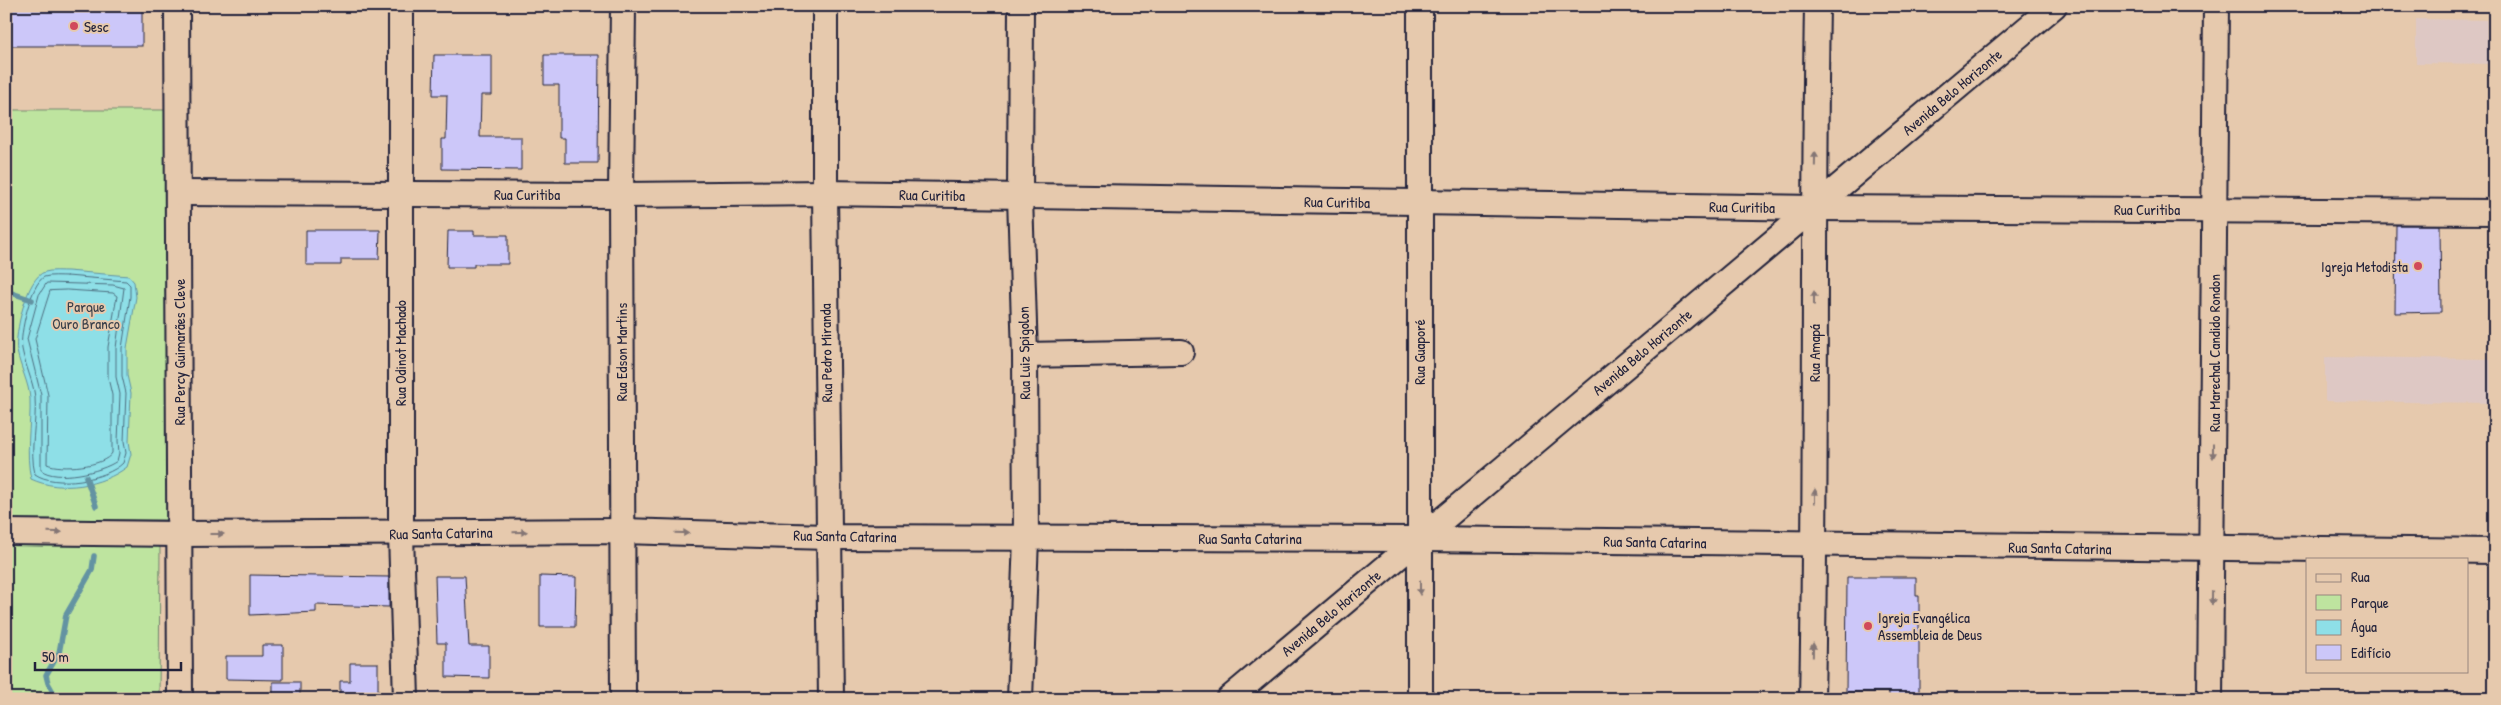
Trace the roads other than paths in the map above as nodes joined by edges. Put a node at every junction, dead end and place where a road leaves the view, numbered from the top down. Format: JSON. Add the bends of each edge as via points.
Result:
{"nodes":[{"id":1,"x":177,"y":6,"type":"edge"},
{"id":2,"x":401,"y":6,"type":"edge"},
{"id":3,"x":623,"y":6,"type":"edge"},
{"id":4,"x":825,"y":6,"type":"edge"},
{"id":5,"x":1021,"y":6,"type":"edge"},
{"id":6,"x":1420,"y":6,"type":"edge"},
{"id":7,"x":1817,"y":6,"type":"edge"},
{"id":8,"x":2054,"y":6,"type":"edge"},
{"id":9,"x":2216,"y":6,"type":"edge"},
{"id":10,"x":179,"y":193,"type":"junction"},
{"id":11,"x":825,"y":193,"type":"junction"},
{"id":12,"x":400,"y":194,"type":"junction"},
{"id":13,"x":621,"y":195,"type":"junction"},
{"id":14,"x":1020,"y":197,"type":"junction"},
{"id":15,"x":1418,"y":203,"type":"junction"},
{"id":16,"x":1814,"y":208,"type":"junction"},
{"id":17,"x":2214,"y":209,"type":"junction"},
{"id":18,"x":2495,"y":212,"type":"edge"},
{"id":19,"x":1181,"y":352,"type":"dead end"},
{"id":20,"x":1025,"y":355,"type":"junction"},
{"id":21,"x":622,"y":531,"type":"junction"},
{"id":22,"x":6,"y":532,"type":"edge"},
{"id":23,"x":179,"y":534,"type":"junction"},
{"id":24,"x":401,"y":534,"type":"junction"},
{"id":25,"x":828,"y":537,"type":"junction"},
{"id":26,"x":1026,"y":538,"type":"junction"},
{"id":27,"x":1420,"y":539,"type":"junction"},
{"id":28,"x":1815,"y":545,"type":"junction"},
{"id":29,"x":2213,"y":549,"type":"junction"},
{"id":30,"x":2495,"y":551,"type":"edge"},
{"id":31,"x":180,"y":699,"type":"edge"},
{"id":32,"x":406,"y":699,"type":"edge"},
{"id":33,"x":623,"y":699,"type":"edge"},
{"id":34,"x":831,"y":699,"type":"edge"},
{"id":35,"x":1020,"y":699,"type":"edge"},
{"id":36,"x":1229,"y":699,"type":"edge"},
{"id":37,"x":1420,"y":699,"type":"edge"},
{"id":38,"x":1812,"y":699,"type":"edge"},
{"id":39,"x":2210,"y":699,"type":"edge"}],
"edges":[{"from":1,"to":10,"type":"street","name":"Rua Percy Guimarães Cleve"},
{"from":2,"to":12,"type":"street","name":"Rua Odinot Machado"},
{"from":3,"to":13,"type":"street","name":"Rua Edson Martins"},
{"from":4,"to":11,"type":"street","name":"Rua Pedro Miranda"},
{"from":5,"to":14,"type":"street","name":"Rua Luiz Spigolon"},
{"from":6,"to":15,"type":"street","name":"Rua Guaporé"},
{"from":16,"to":7,"type":"street","name":"Rua Amapá","one_way":true},
{"from":8,"to":16,"type":"street","name":"Avenida Belo Horizonte"},
{"from":9,"to":17,"type":"street","name":"Rua Marechal Candido Rondon"},
{"from":10,"to":12,"type":"street","name":"Rua Curitiba"},
{"from":10,"to":23,"type":"street","name":"Rua Percy Guimarães Cleve"},
{"from":11,"to":13,"type":"street","name":"Rua Curitiba"},
{"from":11,"to":14,"type":"street","name":"Rua Curitiba"},
{"from":11,"to":25,"type":"street","name":"Rua Pedro Miranda"},
{"from":12,"to":13,"type":"street","name":"Rua Curitiba"},
{"from":12,"to":24,"type":"street","name":"Rua Odinot Machado"},
{"from":13,"to":21,"type":"street","name":"Rua Edson Martins"},
{"from":14,"to":15,"type":"street","name":"Rua Curitiba"},
{"from":14,"to":20,"type":"street","name":"Rua Luiz Spigolon"},
{"from":15,"to":16,"type":"street","name":"Rua Curitiba"},
{"from":15,"to":27,"type":"street","name":"Rua Guaporé"},
{"from":16,"to":17,"type":"street","name":"Rua Curitiba"},
{"from":16,"to":27,"type":"street","name":"Avenida Belo Horizonte"},
{"from":28,"to":16,"type":"street","name":"Rua Amapá","one_way":true},
{"from":17,"to":18,"type":"street","name":"Rua Curitiba"},
{"from":17,"to":29,"type":"street","name":"Rua Marechal Candido Rondon","one_way":true},
{"from":19,"to":20,"type":"street"},
{"from":20,"to":26,"type":"street","name":"Rua Luiz Spigolon"},
{"from":24,"to":21,"type":"street","name":"Rua Santa Catarina","one_way":true},
{"from":21,"to":25,"type":"street","name":"Rua Santa Catarina","one_way":true},
{"from":21,"to":33,"type":"street","name":"Rua Edson Martins"},
{"from":22,"to":23,"type":"street","name":"Rua Santa Catarina","one_way":true},
{"from":23,"to":24,"type":"street","name":"Rua Santa Catarina","one_way":true},
{"from":23,"to":31,"type":"street","name":"Rua Percy Guimarães Cleve"},
{"from":24,"to":32,"type":"street","name":"Rua Odinot Machado"},
{"from":25,"to":26,"type":"street","name":"Rua Santa Catarina"},
{"from":25,"to":34,"type":"street","name":"Rua Pedro Miranda"},
{"from":26,"to":27,"type":"street","name":"Rua Santa Catarina"},
{"from":26,"to":35,"type":"street","name":"Rua Luiz Spigolon"},
{"from":27,"to":28,"type":"street","name":"Rua Santa Catarina"},
{"from":27,"to":36,"type":"street","name":"Avenida Belo Horizonte"},
{"from":27,"to":37,"type":"street","name":"Rua Guaporé","one_way":true},
{"from":28,"to":29,"type":"street","name":"Rua Santa Catarina"},
{"from":38,"to":28,"type":"street","name":"Rua Amapá","one_way":true},
{"from":29,"to":30,"type":"street","name":"Rua Santa Catarina"},
{"from":29,"to":39,"type":"street","name":"Rua Marechal Candido Rondon","one_way":true}]}
